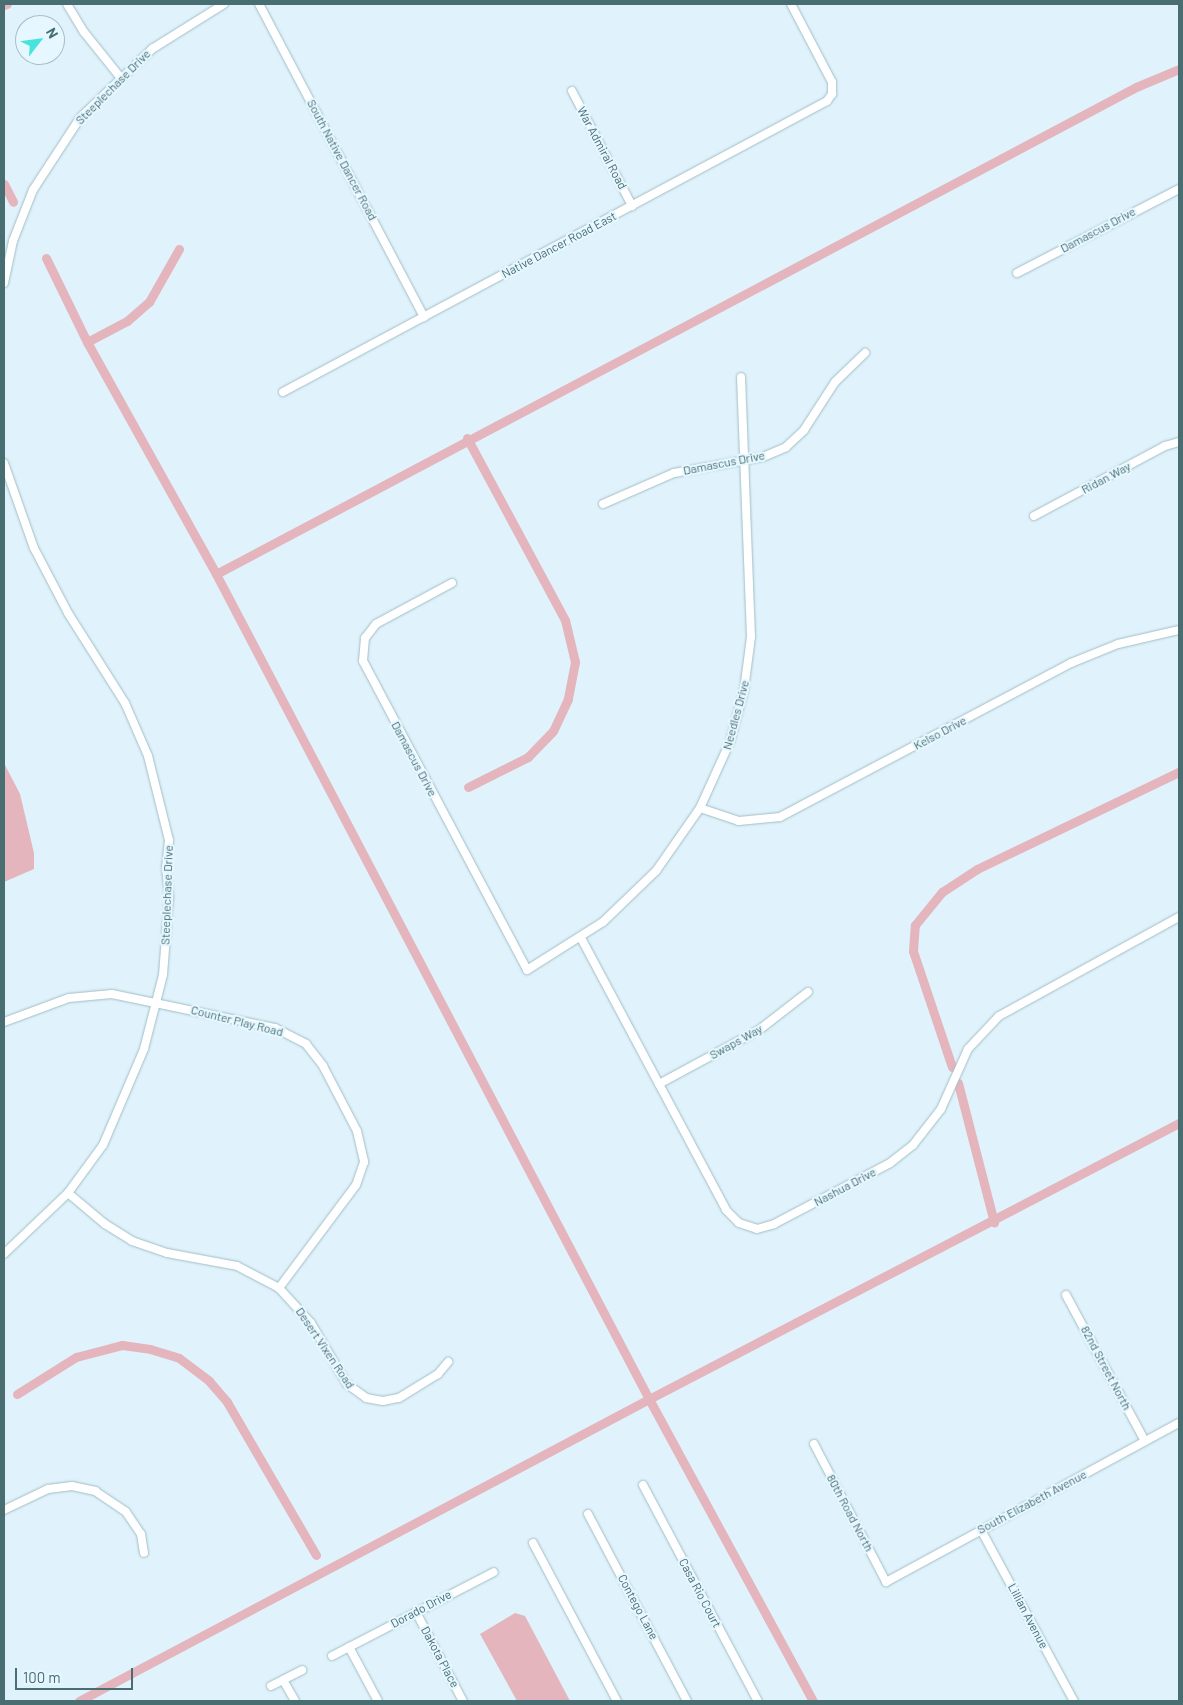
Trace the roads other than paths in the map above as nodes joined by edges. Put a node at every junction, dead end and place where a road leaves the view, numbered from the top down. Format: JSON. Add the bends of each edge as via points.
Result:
{"nodes":[{"id":1,"x":67,"y":4,"type":"edge"},
{"id":2,"x":224,"y":4,"type":"edge"},
{"id":3,"x":259,"y":4,"type":"edge"},
{"id":4,"x":790,"y":4,"type":"edge"},
{"id":5,"x":120,"y":77,"type":"junction"},
{"id":6,"x":572,"y":91,"type":"dead end"},
{"id":7,"x":1179,"y":189,"type":"edge"},
{"id":8,"x":632,"y":206,"type":"junction"},
{"id":9,"x":1017,"y":273,"type":"dead end"},
{"id":10,"x":4,"y":283,"type":"edge"},
{"id":11,"x":424,"y":317,"type":"junction"},
{"id":12,"x":865,"y":353,"type":"dead end"},
{"id":13,"x":741,"y":377,"type":"dead end"},
{"id":14,"x":283,"y":392,"type":"dead end"},
{"id":15,"x":1179,"y":442,"type":"edge"},
{"id":16,"x":745,"y":460,"type":"junction"},
{"id":17,"x":4,"y":463,"type":"edge"},
{"id":18,"x":603,"y":504,"type":"dead end"},
{"id":19,"x":1034,"y":516,"type":"dead end"},
{"id":20,"x":452,"y":583,"type":"dead end"},
{"id":21,"x":1178,"y":628,"type":"edge"},
{"id":22,"x":700,"y":808,"type":"junction"},
{"id":23,"x":1179,"y":917,"type":"edge"},
{"id":24,"x":581,"y":938,"type":"junction"},
{"id":25,"x":527,"y":970,"type":"joint"},
{"id":26,"x":808,"y":992,"type":"dead end"},
{"id":27,"x":157,"y":1001,"type":"junction"},
{"id":28,"x":4,"y":1022,"type":"edge"},
{"id":29,"x":659,"y":1084,"type":"junction"},
{"id":30,"x":68,"y":1194,"type":"junction"},
{"id":31,"x":4,"y":1254,"type":"edge"},
{"id":32,"x":279,"y":1288,"type":"junction"},
{"id":33,"x":1066,"y":1295,"type":"dead end"},
{"id":34,"x":448,"y":1362,"type":"dead end"},
{"id":35,"x":1179,"y":1423,"type":"edge"},
{"id":36,"x":1145,"y":1441,"type":"junction"},
{"id":37,"x":814,"y":1444,"type":"dead end"},
{"id":38,"x":643,"y":1485,"type":"dead end"},
{"id":39,"x":4,"y":1510,"type":"edge"},
{"id":40,"x":588,"y":1514,"type":"dead end"},
{"id":41,"x":981,"y":1530,"type":"junction"},
{"id":42,"x":534,"y":1543,"type":"dead end"},
{"id":43,"x":144,"y":1553,"type":"dead end"},
{"id":44,"x":494,"y":1572,"type":"dead end"},
{"id":45,"x":886,"y":1582,"type":"joint"},
{"id":46,"x":416,"y":1612,"type":"junction"},
{"id":47,"x":349,"y":1647,"type":"junction"},
{"id":48,"x":332,"y":1656,"type":"dead end"},
{"id":49,"x":302,"y":1670,"type":"dead end"},
{"id":50,"x":283,"y":1680,"type":"junction"},
{"id":51,"x":271,"y":1686,"type":"dead end"},
{"id":52,"x":295,"y":1701,"type":"edge"},
{"id":53,"x":378,"y":1701,"type":"edge"},
{"id":54,"x":463,"y":1701,"type":"edge"},
{"id":55,"x":617,"y":1701,"type":"edge"},
{"id":56,"x":688,"y":1701,"type":"edge"},
{"id":57,"x":758,"y":1701,"type":"edge"},
{"id":58,"x":1074,"y":1701,"type":"edge"}],
"edges":[{"from":1,"to":5,"type":"street","via":[[84,32]]},
{"from":2,"to":5,"type":"street","name":"Steeplechase Drive","via":[[163,40]]},
{"from":3,"to":11,"type":"street","name":"South Native Dancer Road"},
{"from":4,"to":8,"type":"street","name":"Native Dancer Road East","via":[[832,82],[832,94],[822,104]]},
{"from":5,"to":10,"type":"street","name":"Steeplechase Drive","via":[[80,118],[45,168],[13,241]]},
{"from":6,"to":8,"type":"street","name":"War Admiral Road"},
{"from":7,"to":9,"type":"street","name":"Damascus Drive"},
{"from":8,"to":11,"type":"street","name":"Native Dancer Road East"},
{"from":11,"to":14,"type":"street","name":"Native Dancer Road East"},
{"from":12,"to":16,"type":"street","name":"Damascus Drive","via":[[835,382],[796,439],[775,453]]},
{"from":13,"to":16,"type":"street","name":"Needles Drive"},
{"from":15,"to":19,"type":"street","name":"Ridan Way","via":[[1165,446]]},
{"from":16,"to":18,"type":"street","name":"Damascus Drive","via":[[674,473]]},
{"from":16,"to":22,"type":"street","name":"Needles Drive","via":[[752,610],[748,663],[730,742]]},
{"from":17,"to":27,"type":"street","name":"Steeplechase Drive","via":[[34,548],[68,612],[125,703],[157,784],[169,840],[166,866],[169,897],[164,976]]},
{"from":20,"to":25,"type":"street","name":"Damascus Drive","via":[[372,628],[365,638],[363,661]]},
{"from":21,"to":22,"type":"street","name":"Kelso Drive","via":[[1118,644],[1071,663],[780,817],[739,821]]},
{"from":22,"to":24,"type":"street","name":"Needles Drive","via":[[652,876],[623,905]]},
{"from":23,"to":29,"type":"street","name":"Nashua Drive","via":[[999,1016],[968,1049],[941,1110],[913,1145],[890,1163],[769,1227],[745,1226],[730,1215]]},
{"from":24,"to":25,"type":"street","name":"Needles Drive"},
{"from":24,"to":29,"type":"street","name":"Nashua Drive"},
{"from":26,"to":29,"type":"street","name":"Swaps Way","via":[[758,1030]]},
{"from":27,"to":28,"type":"street","name":"Counter Play Road","via":[[87,994],[56,1001]]},
{"from":27,"to":30,"type":"street","name":"Steeplechase Drive","via":[[135,1074],[109,1131],[87,1171]]},
{"from":27,"to":32,"type":"street","name":"Counter Play Road","via":[[275,1028],[296,1038],[313,1052],[323,1066],[360,1137],[364,1162],[358,1182]]},
{"from":30,"to":31,"type":"street","name":"Steeplechase Drive"},
{"from":30,"to":32,"type":"street","name":"Desert Vixen Road","via":[[132,1241],[167,1253],[237,1266]]},
{"from":32,"to":34,"type":"street","name":"Desert Vixen Road","via":[[311,1323],[347,1384],[366,1398],[383,1402],[399,1398],[438,1374]]},
{"from":33,"to":36,"type":"street","name":"82nd Street North"},
{"from":35,"to":36,"type":"street","name":"South Elizabeth Avenue"},
{"from":36,"to":41,"type":"street","name":"South Elizabeth Avenue"},
{"from":37,"to":45,"type":"street","name":"80th Road North"},
{"from":38,"to":57,"type":"street","name":"Casa Rio Court"},
{"from":39,"to":43,"type":"street","via":[[48,1489],[72,1486],[95,1491],[130,1516],[140,1534]]},
{"from":40,"to":56,"type":"street","name":"Contego Lane"},
{"from":41,"to":45,"type":"street","name":"South Elizabeth Avenue"},
{"from":41,"to":58,"type":"street","name":"Lillian Avenue"},
{"from":42,"to":55,"type":"street"},
{"from":44,"to":46,"type":"street","name":"Dorado Drive"},
{"from":46,"to":47,"type":"street","name":"Dorado Drive"},
{"from":46,"to":54,"type":"street","name":"Dakota Place"},
{"from":47,"to":48,"type":"street","name":"Dorado Drive"},
{"from":47,"to":53,"type":"street"},
{"from":49,"to":50,"type":"street"},
{"from":50,"to":51,"type":"street"},
{"from":50,"to":52,"type":"street"}]}
